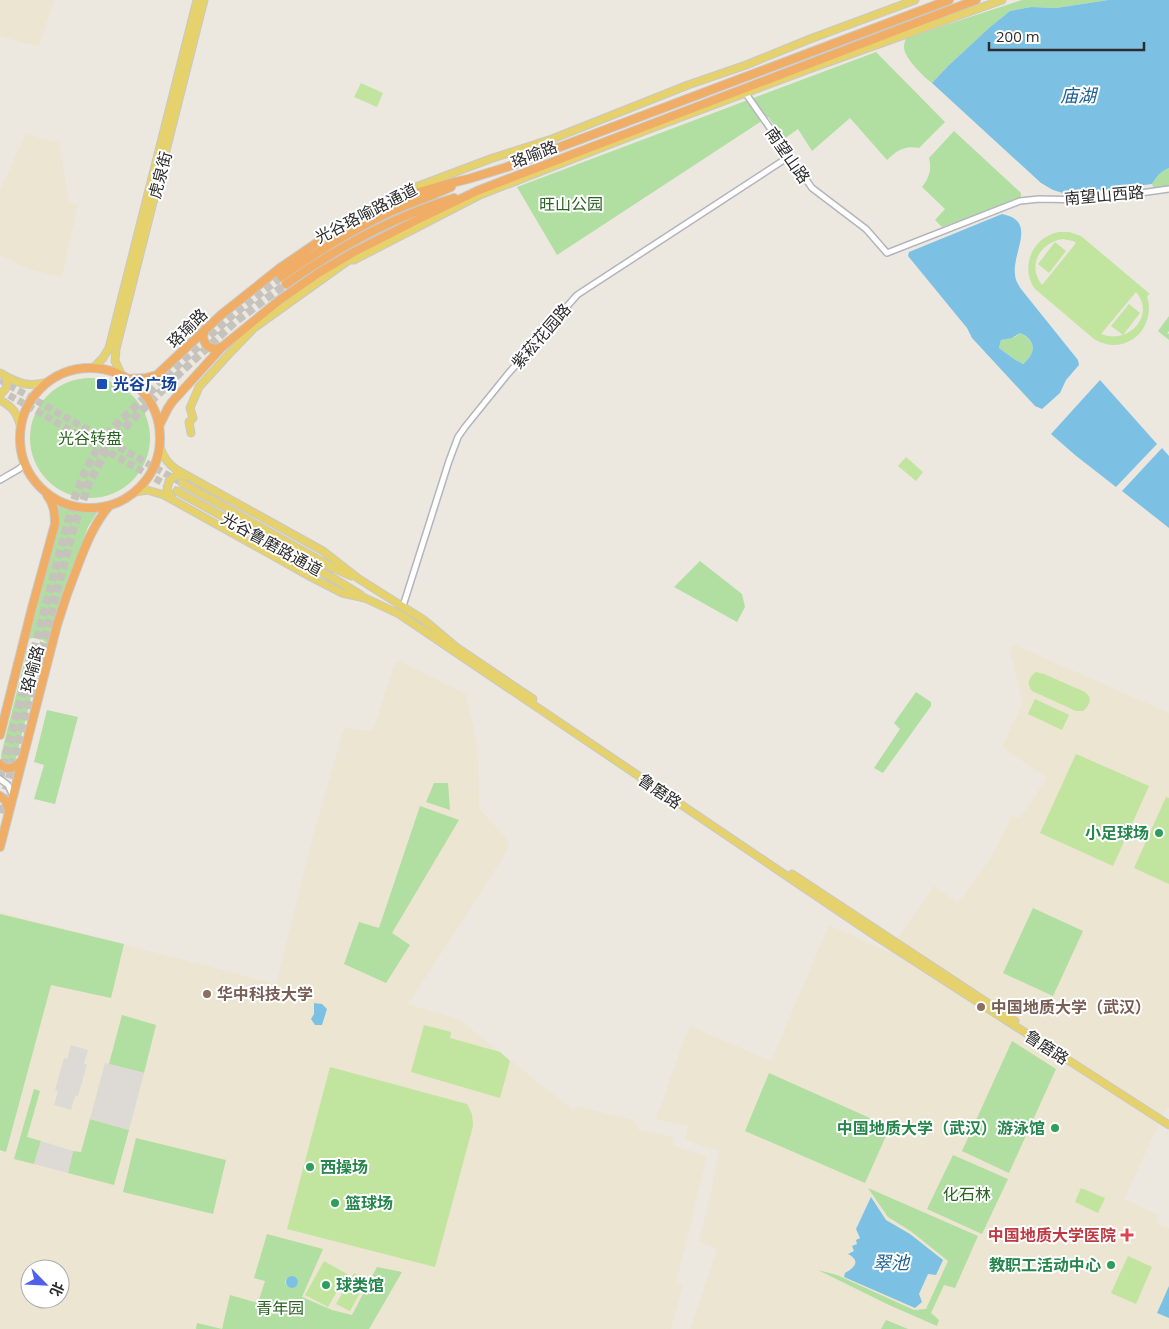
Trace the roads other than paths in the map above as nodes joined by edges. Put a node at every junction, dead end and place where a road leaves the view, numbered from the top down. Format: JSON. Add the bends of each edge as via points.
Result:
{"nodes":[{"id":1,"x":197,"y":0,"type":"edge"},
{"id":2,"x":204,"y":0,"type":"edge"},
{"id":3,"x":915,"y":0,"type":"edge"},
{"id":4,"x":950,"y":0,"type":"edge"},
{"id":5,"x":976,"y":0,"type":"edge"},
{"id":6,"x":1002,"y":0,"type":"edge"},
{"id":7,"x":744,"y":91,"type":"junction"},
{"id":8,"x":790,"y":156,"type":"junction"},
{"id":9,"x":468,"y":179,"type":"junction"},
{"id":10,"x":1169,"y":189,"type":"edge"},
{"id":11,"x":478,"y":191,"type":"junction"},
{"id":12,"x":392,"y":196,"type":"dead end"},
{"id":13,"x":887,"y":253,"type":"joint"},
{"id":14,"x":281,"y":277,"type":"tunnel mouth"},
{"id":15,"x":260,"y":284,"type":"joint"},
{"id":16,"x":286,"y":284,"type":"tunnel mouth"},
{"id":17,"x":206,"y":328,"type":"junction"},
{"id":18,"x":222,"y":347,"type":"junction"},
{"id":19,"x":93,"y":368,"type":"junction"},
{"id":20,"x":2,"y":374,"type":"edge"},
{"id":21,"x":125,"y":378,"type":"junction"},
{"id":22,"x":50,"y":381,"type":"junction"},
{"id":23,"x":0,"y":394,"type":"edge"},
{"id":24,"x":0,"y":400,"type":"edge"},
{"id":25,"x":159,"y":426,"type":"junction"},
{"id":26,"x":21,"y":428,"type":"junction"},
{"id":27,"x":190,"y":433,"type":"dead end"},
{"id":28,"x":160,"y":447,"type":"junction"},
{"id":29,"x":25,"y":464,"type":"junction"},
{"id":30,"x":187,"y":476,"type":"junction"},
{"id":31,"x":0,"y":480,"type":"edge"},
{"id":32,"x":182,"y":483,"type":"tunnel mouth"},
{"id":33,"x":177,"y":490,"type":"tunnel mouth"},
{"id":34,"x":44,"y":491,"type":"junction"},
{"id":35,"x":135,"y":492,"type":"junction"},
{"id":36,"x":172,"y":498,"type":"junction"},
{"id":37,"x":109,"y":506,"type":"junction"},
{"id":38,"x":359,"y":579,"type":"junction"},
{"id":39,"x":365,"y":598,"type":"junction"},
{"id":40,"x":403,"y":606,"type":"junction"},
{"id":41,"x":0,"y":735,"type":"edge"},
{"id":42,"x":22,"y":760,"type":"junction"},
{"id":43,"x":0,"y":764,"type":"edge"},
{"id":44,"x":18,"y":774,"type":"junction"},
{"id":45,"x":1,"y":779,"type":"edge"},
{"id":46,"x":0,"y":796,"type":"edge"},
{"id":47,"x":13,"y":796,"type":"junction"},
{"id":48,"x":9,"y":810,"type":"junction"},
{"id":49,"x":0,"y":847,"type":"edge"},
{"id":50,"x":1169,"y":1120,"type":"edge"},
{"id":51,"x":1169,"y":1125,"type":"edge"}],
"edges":[{"from":1,"to":19,"type":"main road","name":"虎泉街","via":[[108,348],[104,358]]},
{"from":2,"to":21,"type":"main road","name":"虎泉街","via":[[116,350],[115,361]]},
{"from":3,"to":12,"type":"main road","via":[[552,139]]},
{"from":4,"to":9,"type":"highway","name":"珞喻路"},
{"from":5,"to":7,"type":"highway","name":"珞喻路"},
{"from":6,"to":7,"type":"main road"},
{"from":7,"to":8,"type":"street","name":"南望山路"},
{"from":7,"to":11,"type":"highway","name":"珞喻路"},
{"from":7,"to":27,"type":"main road","via":[[480,195],[350,260],[254,328],[229,354],[199,387],[190,408],[193,418],[189,422]]},
{"from":8,"to":13,"type":"street","name":"南望山路","via":[[812,188],[866,230]]},
{"from":8,"to":40,"type":"street","name":"紫菘花园路","via":[[577,295],[507,374],[458,437]]},
{"from":9,"to":14,"type":"highway","name":"光谷珞喻路通道","via":[[356,230]]},
{"from":9,"to":15,"type":"highway","name":"珞喻路","via":[[422,190],[369,214],[324,238]]},
{"from":10,"to":13,"type":"street","name":"南望山西路","via":[[1090,200],[1026,200]]},
{"from":11,"to":16,"type":"highway","name":"光谷珞喻路通道","via":[[423,208],[374,230]]},
{"from":11,"to":18,"type":"highway","name":"珞喻路","via":[[320,272]]},
{"from":15,"to":17,"type":"highway","name":"珞瑜路"},
{"from":17,"to":18,"type":"highway","via":[[205,343],[212,349]]},
{"from":17,"to":21,"type":"highway","name":"珞瑜路","via":[[157,375]]},
{"from":18,"to":25,"type":"highway","name":"珞喻路","via":[[172,402]]},
{"from":19,"to":21,"type":"highway"},
{"from":19,"to":22,"type":"highway","via":[[75,370]]},
{"from":20,"to":22,"type":"main road","via":[[30,385]]},
{"from":20,"to":23,"type":"main road","via":[[7,384]]},
{"from":21,"to":25,"type":"highway","via":[[137,386],[152,404]]},
{"from":22,"to":26,"type":"highway","via":[[34,397]]},
{"from":24,"to":26,"type":"main road","via":[[16,412]]},
{"from":25,"to":28,"type":"highway"},
{"from":26,"to":29,"type":"highway"},
{"from":28,"to":30,"type":"main road","name":"鲁磨路","via":[[167,462]]},
{"from":28,"to":35,"type":"highway","via":[[149,476]]},
{"from":29,"to":31,"type":"street"},
{"from":29,"to":34,"type":"highway"},
{"from":30,"to":36,"type":"main road","via":[[177,476],[169,481],[167,490]]},
{"from":30,"to":38,"type":"main road","name":"鲁磨路","via":[[323,551]]},
{"from":32,"to":38,"type":"main road","name":"光谷鲁磨路通道","via":[[335,569]]},
{"from":33,"to":39,"type":"main road","name":"光谷鲁磨路通道"},
{"from":34,"to":37,"type":"highway","via":[[75,506]]},
{"from":34,"to":41,"type":"highway","name":"珞喻路","via":[[54,505],[55,524]]},
{"from":35,"to":36,"type":"main road","name":"鲁磨路","via":[[153,491]]},
{"from":35,"to":37,"type":"highway"},
{"from":36,"to":39,"type":"main road","name":"鲁磨路","via":[[311,577],[342,593]]},
{"from":37,"to":42,"type":"highway","name":"珞喻路","via":[[90,534],[66,595]]},
{"from":38,"to":40,"type":"main road","name":"鲁磨路"},
{"from":39,"to":51,"type":"main road","name":"鲁磨路","via":[[399,614],[870,932]]},
{"from":40,"to":50,"type":"main road","name":"鲁磨路","via":[[456,647],[746,844]]},
{"from":42,"to":43,"type":"highway","via":[[12,768]]},
{"from":42,"to":44,"type":"highway","name":"珞喻路"},
{"from":44,"to":45,"type":"street","via":[[10,779]]},
{"from":44,"to":47,"type":"highway","name":"珞喻路"},
{"from":45,"to":47,"type":"street"},
{"from":46,"to":48,"type":"highway"},
{"from":47,"to":48,"type":"highway","name":"珞喻路"},
{"from":48,"to":49,"type":"highway","name":"珞喻路"}]}
